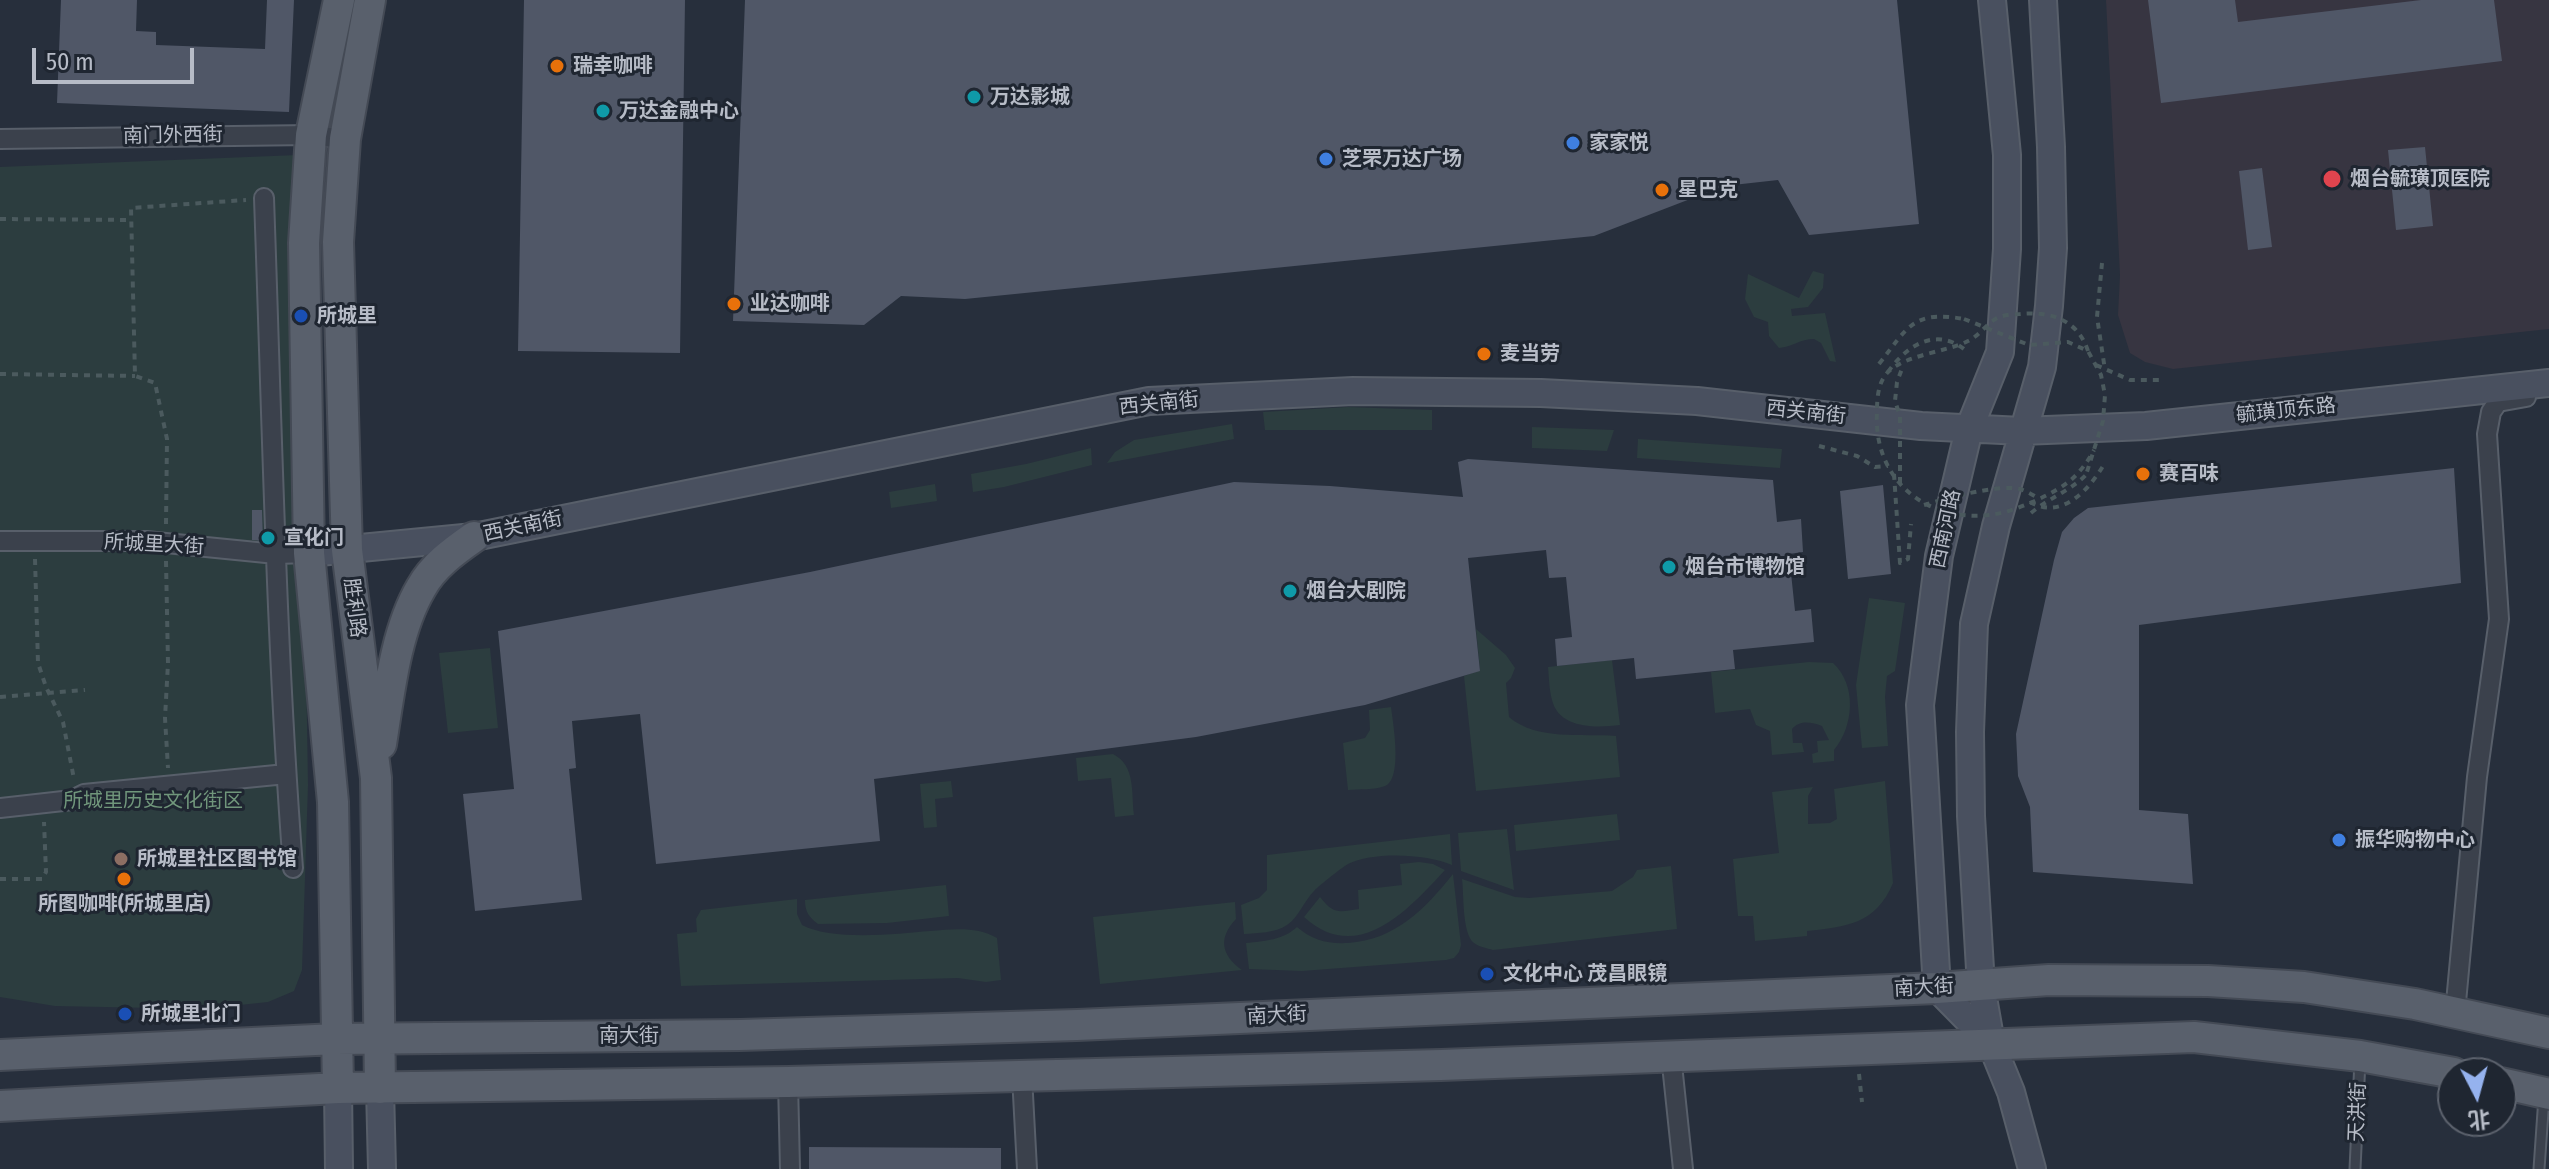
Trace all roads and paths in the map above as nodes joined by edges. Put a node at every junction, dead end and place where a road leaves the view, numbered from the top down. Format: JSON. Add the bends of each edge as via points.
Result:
{"nodes":[{"id":1,"x":339,"y":0,"type":"edge"},
{"id":2,"x":370,"y":0,"type":"edge"},
{"id":3,"x":1992,"y":0,"type":"edge"},
{"id":4,"x":2043,"y":0,"type":"edge"},
{"id":5,"x":311,"y":135,"type":"junction"},
{"id":6,"x":0,"y":139,"type":"edge"},
{"id":7,"x":345,"y":139,"type":"junction"},
{"id":8,"x":264,"y":198,"type":"joint"},
{"id":9,"x":0,"y":219,"type":"edge"},
{"id":10,"x":131,"y":220,"type":"junction"},
{"id":11,"x":2102,"y":263,"type":"dead end"},
{"id":12,"x":1987,"y":327,"type":"junction"},
{"id":13,"x":1964,"y":349,"type":"dead end"},
{"id":14,"x":2088,"y":351,"type":"junction"},
{"id":15,"x":1879,"y":364,"type":"dead end"},
{"id":16,"x":1904,"y":364,"type":"junction"},
{"id":17,"x":2096,"y":365,"type":"junction"},
{"id":18,"x":2105,"y":370,"type":"junction"},
{"id":19,"x":1888,"y":372,"type":"junction"},
{"id":20,"x":0,"y":374,"type":"edge"},
{"id":21,"x":135,"y":376,"type":"junction"},
{"id":22,"x":2164,"y":380,"type":"dead end"},
{"id":23,"x":2549,"y":383,"type":"edge"},
{"id":24,"x":2549,"y":395,"type":"edge"},
{"id":25,"x":1969,"y":429,"type":"junction"},
{"id":26,"x":2022,"y":431,"type":"junction"},
{"id":27,"x":1819,"y":446,"type":"dead end"},
{"id":28,"x":2094,"y":450,"type":"junction"},
{"id":29,"x":1888,"y":466,"type":"junction"},
{"id":30,"x":2103,"y":466,"type":"dead end"},
{"id":31,"x":1894,"y":474,"type":"junction"},
{"id":32,"x":1900,"y":483,"type":"junction"},
{"id":33,"x":2038,"y":498,"type":"junction"},
{"id":34,"x":2030,"y":502,"type":"junction"},
{"id":35,"x":1924,"y":505,"type":"junction"},
{"id":36,"x":2031,"y":513,"type":"dead end"},
{"id":37,"x":1911,"y":524,"type":"dead end"},
{"id":38,"x":474,"y":537,"type":"junction"},
{"id":39,"x":0,"y":541,"type":"edge"},
{"id":40,"x":35,"y":541,"type":"junction"},
{"id":41,"x":165,"y":543,"type":"junction"},
{"id":42,"x":347,"y":550,"type":"junction"},
{"id":43,"x":309,"y":553,"type":"junction"},
{"id":44,"x":276,"y":554,"type":"junction"},
{"id":45,"x":85,"y":690,"type":"dead end"},
{"id":46,"x":49,"y":693,"type":"junction"},
{"id":47,"x":0,"y":697,"type":"edge"},
{"id":48,"x":286,"y":774,"type":"junction"},
{"id":49,"x":376,"y":778,"type":"junction"},
{"id":50,"x":173,"y":785,"type":"junction"},
{"id":51,"x":77,"y":798,"type":"junction"},
{"id":52,"x":44,"y":803,"type":"junction"},
{"id":53,"x":0,"y":808,"type":"edge"},
{"id":54,"x":293,"y":868,"type":"dead end"},
{"id":55,"x":0,"y":879,"type":"edge"},
{"id":56,"x":1981,"y":986,"type":"junction"},
{"id":57,"x":1937,"y":988,"type":"junction"},
{"id":58,"x":2455,"y":1013,"type":"junction"},
{"id":59,"x":2549,"y":1033,"type":"edge"},
{"id":60,"x":380,"y":1038,"type":"junction"},
{"id":61,"x":336,"y":1039,"type":"junction"},
{"id":62,"x":1991,"y":1043,"type":"junction"},
{"id":63,"x":0,"y":1055,"type":"edge"},
{"id":64,"x":1671,"y":1055,"type":"junction"},
{"id":65,"x":2360,"y":1056,"type":"junction"},
{"id":66,"x":2437,"y":1070,"type":"edge"},
{"id":67,"x":1859,"y":1074,"type":"dead end"},
{"id":68,"x":1022,"y":1076,"type":"junction"},
{"id":69,"x":788,"y":1082,"type":"junction"},
{"id":70,"x":2517,"y":1087,"type":"edge"},
{"id":71,"x":338,"y":1088,"type":"junction"},
{"id":72,"x":380,"y":1088,"type":"junction"},
{"id":73,"x":2547,"y":1094,"type":"edge"},
{"id":74,"x":1862,"y":1102,"type":"dead end"},
{"id":75,"x":0,"y":1106,"type":"edge"},
{"id":76,"x":339,"y":1169,"type":"edge"},
{"id":77,"x":382,"y":1169,"type":"edge"},
{"id":78,"x":790,"y":1169,"type":"edge"},
{"id":79,"x":1027,"y":1169,"type":"edge"},
{"id":80,"x":1683,"y":1169,"type":"edge"},
{"id":81,"x":2032,"y":1169,"type":"edge"},
{"id":82,"x":2355,"y":1169,"type":"edge"},
{"id":83,"x":2539,"y":1169,"type":"edge"}],
"edges":[{"from":1,"to":5,"type":"main road","name":"胜利路"},
{"from":2,"to":7,"type":"main road","name":"胜利路"},
{"from":3,"to":25,"type":"main road","name":"西南河路","via":[[2007,155],[2007,249],[2000,352]]},
{"from":4,"to":26,"type":"main road","via":[[2053,248],[2042,367]]},
{"from":5,"to":6,"type":"street","name":"南门外西街"},
{"from":5,"to":7,"type":"street","name":"南门外西街"},
{"from":5,"to":43,"type":"main road","name":"胜利路","via":[[304,243]]},
{"from":7,"to":42,"type":"main road","name":"胜利路","via":[[338,242]]},
{"from":8,"to":10,"type":"path","via":[[131,208]]},
{"from":8,"to":44,"type":"street"},
{"from":9,"to":10,"type":"path"},
{"from":10,"to":21,"type":"path"},
{"from":11,"to":18,"type":"path","via":[[2097,317]]},
{"from":12,"to":14,"type":"path","bridge":true,"via":[[2029,345],[2068,342]]},
{"from":12,"to":14,"type":"path","bridge":true,"via":[[2007,316],[2059,316],[2084,337]]},
{"from":12,"to":15,"type":"path","bridge":true,"via":[[1941,315],[1925,318],[1906,329]]},
{"from":12,"to":16,"type":"path","bridge":true,"via":[[1968,341]]},
{"from":13,"to":19,"type":"path","bridge":true,"via":[[1933,338],[1910,348]]},
{"from":14,"to":17,"type":"path","bridge":true},
{"from":16,"to":19,"type":"path","bridge":true},
{"from":16,"to":32,"type":"path","bridge":true,"via":[[1895,401],[1900,416]]},
{"from":17,"to":18,"type":"path","bridge":true},
{"from":17,"to":28,"type":"path","bridge":true,"via":[[2105,395]]},
{"from":18,"to":22,"type":"path","via":[[2130,380]]},
{"from":19,"to":29,"type":"path","bridge":true,"via":[[1878,391],[1875,430]]},
{"from":20,"to":21,"type":"path"},
{"from":21,"to":41,"type":"path","via":[[155,383],[167,439]]},
{"from":23,"to":26,"type":"main road","name":"毓璜顶东路","via":[[2146,426]]},
{"from":24,"to":58,"type":"street","via":[[2498,402],[2487,434],[2499,619],[2477,777]]},
{"from":25,"to":26,"type":"main road","name":"西关南街"},
{"from":25,"to":38,"type":"main road","name":"西关南街","via":[[1697,401],[1541,393],[1353,391],[1149,401]]},
{"from":25,"to":57,"type":"main road","name":"西南河路","via":[[1939,556],[1920,705]]},
{"from":26,"to":56,"type":"main road","via":[[1974,624],[1971,816]]},
{"from":27,"to":29,"type":"path","via":[[1875,467]]},
{"from":28,"to":33,"type":"path","bridge":true,"via":[[2070,481]]},
{"from":28,"to":36,"type":"path","bridge":true,"via":[[2086,475]]},
{"from":29,"to":31,"type":"path","bridge":true},
{"from":30,"to":34,"type":"path","via":[[2075,500],[2045,508]]},
{"from":31,"to":32,"type":"path","bridge":true},
{"from":31,"to":37,"type":"path","via":[[1900,563],[1908,559]]},
{"from":32,"to":35,"type":"path","bridge":true},
{"from":33,"to":34,"type":"path","bridge":true},
{"from":33,"to":35,"type":"path","bridge":true,"via":[[2020,489],[1999,490]]},
{"from":34,"to":35,"type":"path","bridge":true,"via":[[1979,516],[1943,513]]},
{"from":38,"to":42,"type":"main road","name":"西关南街"},
{"from":38,"to":49,"type":"main road","via":[[434,570],[408,616]]},
{"from":39,"to":40,"type":"street","name":"所城里大街"},
{"from":40,"to":41,"type":"street","name":"所城里大街"},
{"from":40,"to":46,"type":"path","via":[[38,663]]},
{"from":41,"to":44,"type":"street","name":"所城里大街"},
{"from":41,"to":50,"type":"path","via":[[165,718]]},
{"from":42,"to":43,"type":"main road","name":"西关南街"},
{"from":42,"to":49,"type":"main road","name":"胜利路"},
{"from":43,"to":44,"type":"street","name":"所城里大街"},
{"from":43,"to":61,"type":"main road","name":"胜利路","via":[[333,802]]},
{"from":44,"to":48,"type":"street"},
{"from":45,"to":46,"type":"path"},
{"from":46,"to":47,"type":"path"},
{"from":46,"to":51,"type":"path","via":[[63,722]]},
{"from":48,"to":50,"type":"street"},
{"from":48,"to":54,"type":"street"},
{"from":49,"to":60,"type":"main road","name":"胜利路"},
{"from":50,"to":51,"type":"street"},
{"from":51,"to":52,"type":"street"},
{"from":52,"to":53,"type":"street"},
{"from":52,"to":55,"type":"path","via":[[42,879]]},
{"from":56,"to":57,"type":"main road","name":"南大街"},
{"from":56,"to":58,"type":"main road","name":"南大街","via":[[2049,980],[2208,981],[2304,987]]},
{"from":56,"to":62,"type":"main road"},
{"from":57,"to":60,"type":"main road","name":"南大街","via":[[1077,1025]]},
{"from":57,"to":62,"type":"main road"},
{"from":58,"to":59,"type":"main road","name":"南大街"},
{"from":60,"to":61,"type":"main road","name":"南大街"},
{"from":60,"to":72,"type":"main road","name":"胜利路"},
{"from":61,"to":63,"type":"main road","name":"南大街"},
{"from":61,"to":71,"type":"main road","name":"胜利路"},
{"from":62,"to":64,"type":"main road"},
{"from":62,"to":65,"type":"main road","via":[[2194,1037]]},
{"from":62,"to":81,"type":"main road"},
{"from":64,"to":68,"type":"main road"},
{"from":64,"to":80,"type":"street"},
{"from":65,"to":66,"type":"main road"},
{"from":65,"to":82,"type":"lane","name":"天洪街"},
{"from":67,"to":74,"type":"path"},
{"from":68,"to":69,"type":"main road"},
{"from":68,"to":79,"type":"street"},
{"from":69,"to":72,"type":"main road"},
{"from":69,"to":78,"type":"street"},
{"from":70,"to":73,"type":"main road"},
{"from":71,"to":72,"type":"main road"},
{"from":71,"to":75,"type":"main road"},
{"from":71,"to":76,"type":"main road","name":"胜利路"},
{"from":72,"to":77,"type":"main road","name":"胜利路"},
{"from":73,"to":83,"type":"lane"}]}
